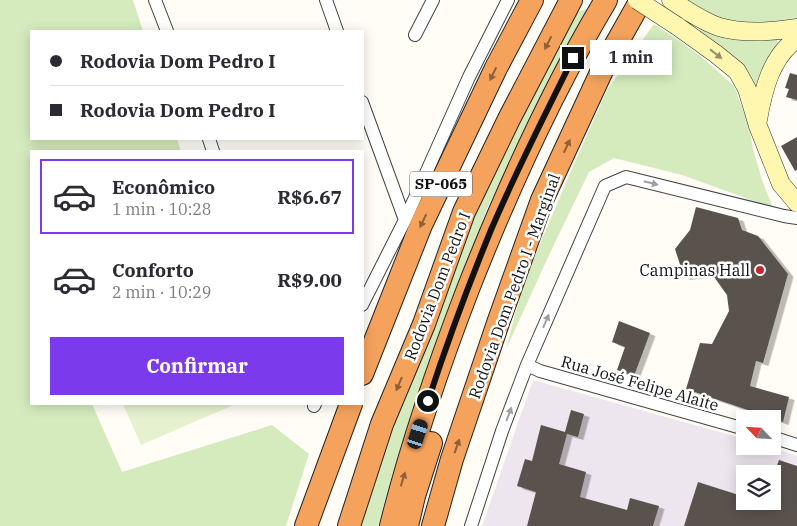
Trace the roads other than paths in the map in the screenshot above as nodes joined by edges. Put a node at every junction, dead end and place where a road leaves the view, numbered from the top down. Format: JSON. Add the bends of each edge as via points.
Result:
{"nodes":[{"id":1,"x":155,"y":0,"type":"edge"},
{"id":2,"x":326,"y":0,"type":"edge"},
{"id":3,"x":433,"y":0,"type":"edge"},
{"id":4,"x":508,"y":0,"type":"edge"},
{"id":5,"x":532,"y":0,"type":"edge"},
{"id":6,"x":571,"y":0,"type":"edge"},
{"id":7,"x":606,"y":0,"type":"edge"},
{"id":8,"x":637,"y":0,"type":"edge"},
{"id":9,"x":641,"y":0,"type":"edge"},
{"id":10,"x":671,"y":0,"type":"edge"},
{"id":11,"x":797,"y":28,"type":"edge"},
{"id":12,"x":167,"y":30,"type":"edge"},
{"id":13,"x":337,"y":30,"type":"edge"},
{"id":14,"x":415,"y":36,"type":"dead end"},
{"id":15,"x":797,"y":39,"type":"edge"},
{"id":16,"x":364,"y":107,"type":"edge"},
{"id":17,"x":758,"y":126,"type":"junction"},
{"id":18,"x":797,"y":203,"type":"edge"},
{"id":19,"x":797,"y":218,"type":"edge"},
{"id":20,"x":405,"y":220,"type":"junction"},
{"id":21,"x":491,"y":230,"type":"junction"},
{"id":22,"x":364,"y":301,"type":"edge"},
{"id":23,"x":527,"y":365,"type":"junction"},
{"id":24,"x":364,"y":369,"type":"edge"},
{"id":25,"x":351,"y":405,"type":"edge"},
{"id":26,"x":736,"y":426,"type":"edge"},
{"id":27,"x":781,"y":440,"type":"edge"},
{"id":28,"x":797,"y":445,"type":"edge"},
{"id":29,"x":306,"y":526,"type":"edge"},
{"id":30,"x":349,"y":526,"type":"edge"},
{"id":31,"x":391,"y":526,"type":"edge"},
{"id":32,"x":407,"y":526,"type":"edge"},
{"id":33,"x":433,"y":526,"type":"edge"},
{"id":34,"x":471,"y":526,"type":"edge"}],
"edges":[{"from":1,"to":12,"type":"street"},
{"from":2,"to":13,"type":"street"},
{"from":3,"to":14,"type":"street"},
{"from":4,"to":20,"type":"street","via":[[469,76]]},
{"from":5,"to":24,"type":"highway","number":"SP-065","one_way":true,"via":[[421,225]]},
{"from":6,"to":30,"type":"highway","name":"Rodovia Dom Pedro I","number":"SP-065","one_way":true,"via":[[464,212],[424,324],[382,424]]},
{"from":7,"to":21,"type":"highway","name":"Rodovia Dom Pedro I","via":[[563,77]]},
{"from":8,"to":17,"type":"main road","one_way":true,"bridge":true,"via":[[737,71],[747,90]]},
{"from":33,"to":9,"type":"highway","name":"Rodovia Dom Pedro I - Marginal","one_way":true,"via":[[455,450],[542,200],[605,64]]},
{"from":10,"to":11,"type":"main road","via":[[718,26],[732,30],[755,32]]},
{"from":15,"to":17,"type":"main road","via":[[774,66],[762,99]]},
{"from":16,"to":20,"type":"street"},
{"from":17,"to":18,"type":"main road","via":[[781,184]]},
{"from":23,"to":19,"type":"street","one_way":true,"via":[[604,186],[626,177]]},
{"from":20,"to":22,"type":"street"},
{"from":31,"to":21,"type":"highway","name":"Rodovia Dom Pedro I","one_way":true,"via":[[401,484],[437,375]]},
{"from":21,"to":32,"type":"highway","via":[[476,308],[443,401]]},
{"from":23,"to":26,"type":"street","name":"Rua José Felipe Alaite"},
{"from":34,"to":23,"type":"street","one_way":true},
{"from":25,"to":29,"type":"highway"},
{"from":27,"to":28,"type":"street"}]}
